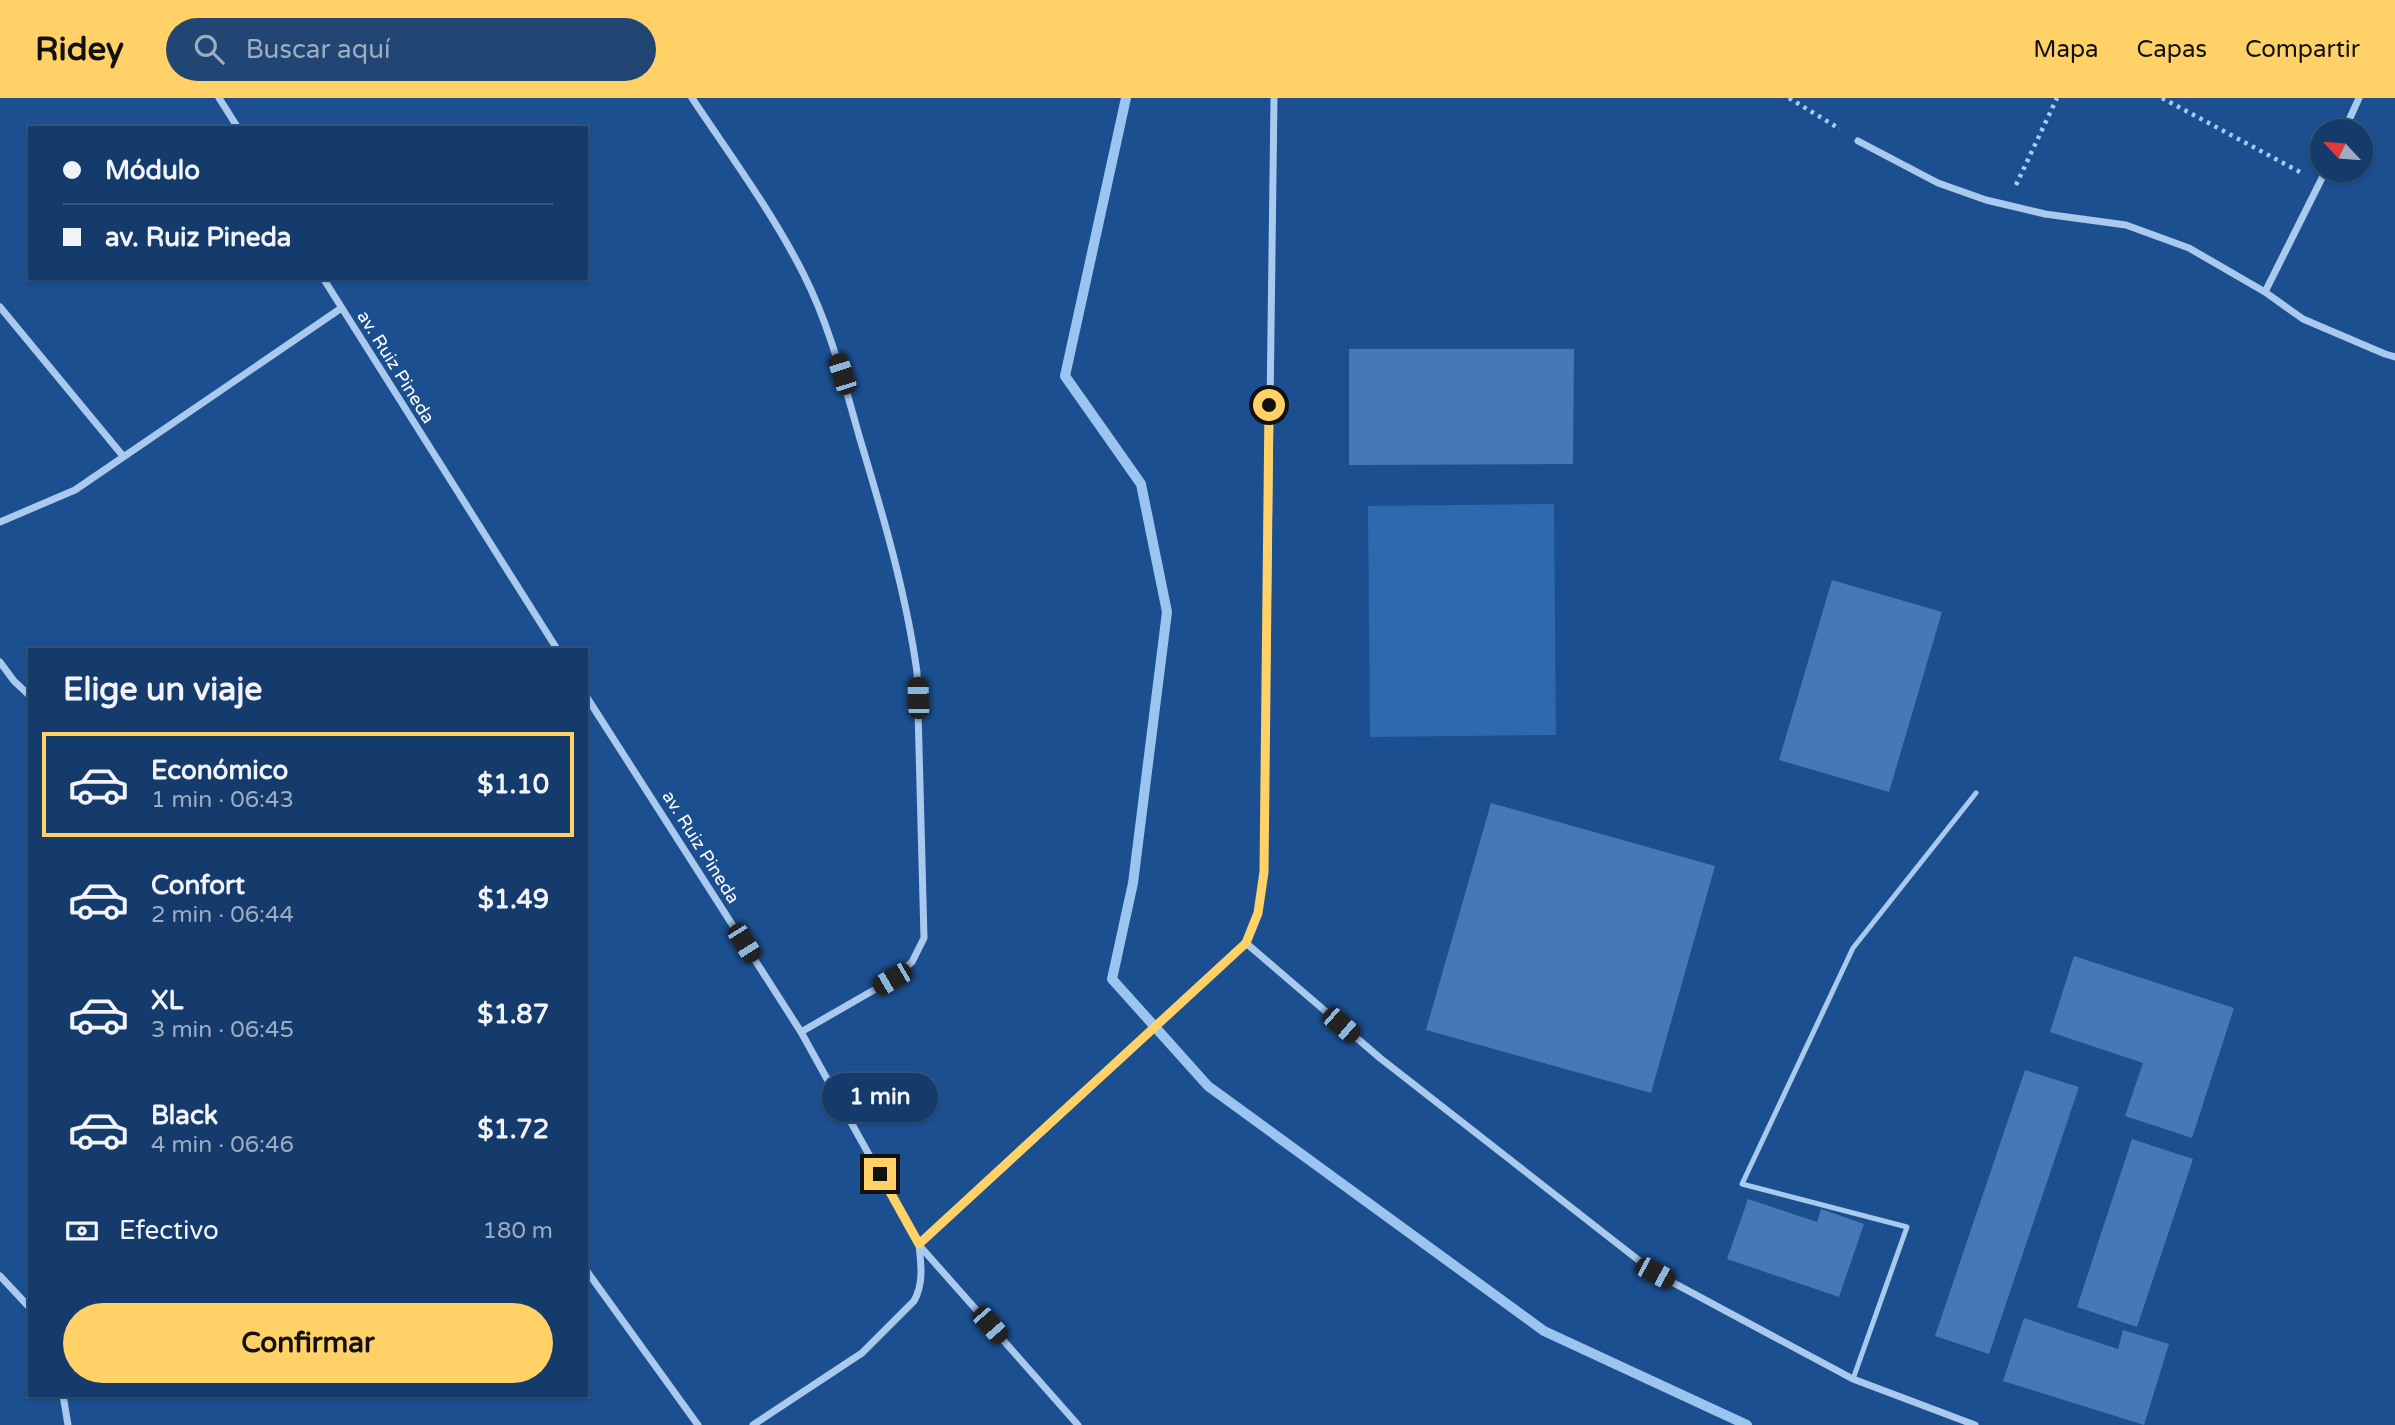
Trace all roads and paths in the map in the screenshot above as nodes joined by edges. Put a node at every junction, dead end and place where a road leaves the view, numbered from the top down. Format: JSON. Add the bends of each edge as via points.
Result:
{"nodes":[{"id":1,"x":219,"y":98,"type":"edge"},
{"id":2,"x":692,"y":98,"type":"edge"},
{"id":3,"x":1273,"y":98,"type":"edge"},
{"id":4,"x":1789,"y":98,"type":"edge"},
{"id":5,"x":2057,"y":98,"type":"edge"},
{"id":6,"x":2162,"y":98,"type":"edge"},
{"id":7,"x":2359,"y":98,"type":"edge"},
{"id":8,"x":2349,"y":119,"type":"edge"},
{"id":9,"x":236,"y":126,"type":"edge"},
{"id":10,"x":1858,"y":141,"type":"joint"},
{"id":11,"x":2310,"y":177,"type":"edge"},
{"id":12,"x":2320,"y":182,"type":"edge"},
{"id":13,"x":2007,"y":205,"type":"junction"},
{"id":14,"x":324,"y":280,"type":"edge"},
{"id":15,"x":2265,"y":292,"type":"junction"},
{"id":16,"x":0,"y":307,"type":"edge"},
{"id":17,"x":340,"y":309,"type":"junction"},
{"id":18,"x":2395,"y":357,"type":"edge"},
{"id":19,"x":123,"y":456,"type":"junction"},
{"id":20,"x":0,"y":522,"type":"edge"},
{"id":21,"x":556,"y":648,"type":"edge"},
{"id":22,"x":0,"y":662,"type":"edge"},
{"id":23,"x":28,"y":694,"type":"edge"},
{"id":24,"x":588,"y":698,"type":"edge"},
{"id":25,"x":1976,"y":793,"type":"dead end"},
{"id":26,"x":1246,"y":943,"type":"junction"},
{"id":27,"x":801,"y":1032,"type":"junction"},
{"id":28,"x":919,"y":1244,"type":"junction"},
{"id":29,"x":588,"y":1273,"type":"edge"},
{"id":30,"x":0,"y":1276,"type":"edge"},
{"id":31,"x":28,"y":1306,"type":"edge"},
{"id":32,"x":1853,"y":1379,"type":"junction"},
{"id":33,"x":63,"y":1397,"type":"edge"},
{"id":34,"x":68,"y":1425,"type":"edge"},
{"id":35,"x":698,"y":1425,"type":"edge"},
{"id":36,"x":753,"y":1425,"type":"edge"},
{"id":37,"x":1077,"y":1425,"type":"edge"},
{"id":38,"x":1975,"y":1425,"type":"edge"}],
"edges":[{"from":1,"to":9,"type":"street"},
{"from":2,"to":27,"type":"street","via":[[785,239],[831,339],[878,499],[913,638],[917,672],[925,938],[912,962],[892,979]]},
{"from":3,"to":26,"type":"street","via":[[1264,872],[1258,913]]},
{"from":4,"to":10,"type":"path"},
{"from":5,"to":13,"type":"path"},
{"from":6,"to":11,"type":"path"},
{"from":7,"to":8,"type":"street"},
{"from":10,"to":13,"type":"street","via":[[1938,183]]},
{"from":12,"to":15,"type":"street"},
{"from":13,"to":15,"type":"street","via":[[2126,225],[2189,248]]},
{"from":14,"to":17,"type":"street","name":"av. Ruiz Pineda"},
{"from":15,"to":18,"type":"street","via":[[2303,319]]},
{"from":16,"to":19,"type":"street"},
{"from":17,"to":19,"type":"street"},
{"from":17,"to":21,"type":"street","name":"av. Ruiz Pineda"},
{"from":19,"to":20,"type":"street","via":[[75,490]]},
{"from":22,"to":23,"type":"street"},
{"from":24,"to":27,"type":"street","name":"av. Ruiz Pineda"},
{"from":25,"to":32,"type":"lane","via":[[1853,948],[1742,1184],[1907,1227]]},
{"from":26,"to":28,"type":"street"},
{"from":26,"to":32,"type":"street","via":[[1380,1058],[1655,1273]]},
{"from":27,"to":28,"type":"street","name":"av. Ruiz Pineda"},
{"from":28,"to":36,"type":"street","via":[[922,1278],[914,1301],[862,1353]]},
{"from":28,"to":37,"type":"street","name":"av. Ruiz Pineda"},
{"from":29,"to":35,"type":"street"},
{"from":30,"to":31,"type":"street"},
{"from":32,"to":38,"type":"street"},
{"from":33,"to":34,"type":"street"}]}
